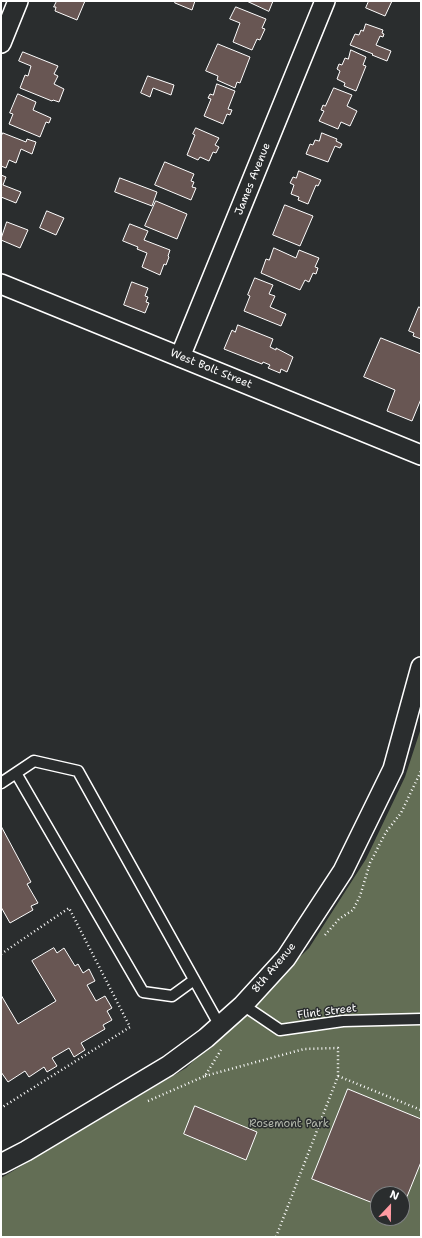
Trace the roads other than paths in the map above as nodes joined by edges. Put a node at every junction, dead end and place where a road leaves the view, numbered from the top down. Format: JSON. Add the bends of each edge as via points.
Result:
{"nodes":[{"id":1,"x":18,"y":1,"type":"edge"},
{"id":2,"x":325,"y":1,"type":"edge"},
{"id":3,"x":1,"y":43,"type":"edge"},
{"id":4,"x":1,"y":284,"type":"edge"},
{"id":5,"x":180,"y":357,"type":"junction"},
{"id":6,"x":421,"y":455,"type":"edge"},
{"id":7,"x":421,"y":667,"type":"edge"},
{"id":8,"x":16,"y":773,"type":"junction"},
{"id":9,"x":1,"y":782,"type":"edge"},
{"id":10,"x":194,"y":980,"type":"junction"},
{"id":11,"x":243,"y":1005,"type":"junction"},
{"id":12,"x":421,"y":1019,"type":"edge"},
{"id":13,"x":220,"y":1026,"type":"junction"},
{"id":14,"x":1,"y":1164,"type":"edge"}],
"edges":[{"from":1,"to":3,"type":"street"},
{"from":2,"to":5,"type":"street","name":"James Avenue"},
{"from":4,"to":5,"type":"street","name":"West Bolt Street"},
{"from":5,"to":6,"type":"street","name":"West Bolt Street"},
{"from":7,"to":11,"type":"street","name":"8th Avenue","via":[[393,769],[343,871],[286,958]]},
{"from":8,"to":9,"type":"lane"},
{"from":8,"to":10,"type":"lane","via":[[34,762],[78,771]]},
{"from":8,"to":10,"type":"lane","via":[[143,992],[172,996]]},
{"from":10,"to":13,"type":"lane"},
{"from":11,"to":12,"type":"lane","name":"Flint Street","via":[[280,1030],[343,1021]]},
{"from":11,"to":13,"type":"street","name":"8th Avenue"},
{"from":13,"to":14,"type":"street","name":"8th Avenue","via":[[168,1066]]}]}
